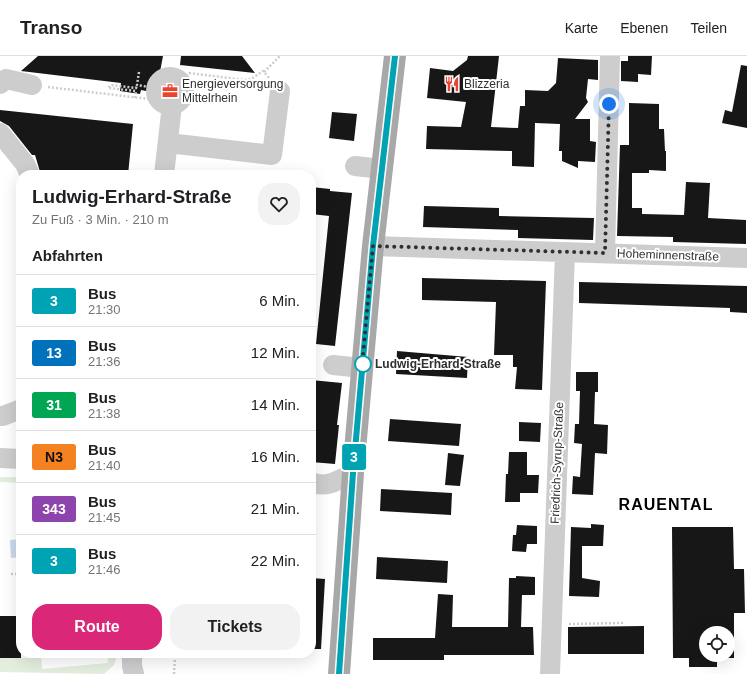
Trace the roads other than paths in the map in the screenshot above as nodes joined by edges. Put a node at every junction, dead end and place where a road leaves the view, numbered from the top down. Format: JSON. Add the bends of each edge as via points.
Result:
{"nodes":[{"id":1,"x":395,"y":56,"type":"edge"},
{"id":2,"x":610,"y":56,"type":"edge"},
{"id":3,"x":0,"y":84,"type":"edge"},
{"id":4,"x":32,"y":85,"type":"road end"},
{"id":5,"x":280,"y":90,"type":"dead end"},
{"id":6,"x":169,"y":93,"type":"road end"},
{"id":7,"x":0,"y":133,"type":"edge"},
{"id":8,"x":168,"y":143,"type":"junction"},
{"id":9,"x":355,"y":166,"type":"dead end"},
{"id":10,"x":382,"y":169,"type":"junction"},
{"id":11,"x":28,"y":170,"type":"edge"},
{"id":12,"x":165,"y":170,"type":"edge"},
{"id":13,"x":373,"y":246,"type":"junction"},
{"id":14,"x":565,"y":252,"type":"junction"},
{"id":15,"x":605,"y":253,"type":"junction"},
{"id":16,"x":747,"y":258,"type":"edge"},
{"id":17,"x":333,"y":365,"type":"dead end"},
{"id":18,"x":362,"y":368,"type":"junction"},
{"id":19,"x":16,"y":411,"type":"edge"},
{"id":20,"x":0,"y":416,"type":"edge"},
{"id":21,"x":0,"y":458,"type":"edge"},
{"id":22,"x":16,"y":459,"type":"edge"},
{"id":23,"x":353,"y":473,"type":"junction"},
{"id":24,"x":316,"y":484,"type":"edge"},
{"id":25,"x":132,"y":658,"type":"edge"},
{"id":26,"x":134,"y":674,"type":"edge"},
{"id":27,"x":339,"y":674,"type":"edge"},
{"id":28,"x":550,"y":674,"type":"edge"}],
"edges":[{"from":1,"to":10,"type":"main road"},
{"from":2,"to":15,"type":"street"},
{"from":3,"to":4,"type":"street","via":[[6,79]]},
{"from":5,"to":8,"type":"street","via":[[272,155]]},
{"from":6,"to":8,"type":"street"},
{"from":7,"to":11,"type":"street"},
{"from":8,"to":12,"type":"street"},
{"from":9,"to":10,"type":"street"},
{"from":10,"to":13,"type":"main road"},
{"from":13,"to":14,"type":"street","name":"Hoheminnenstraße"},
{"from":13,"to":18,"type":"main road"},
{"from":14,"to":15,"type":"street","name":"Hoheminnenstraße"},
{"from":14,"to":28,"type":"street","name":"Friedrich-Syrup-Straße"},
{"from":15,"to":16,"type":"street","name":"Hoheminnenstraße"},
{"from":17,"to":18,"type":"street"},
{"from":18,"to":23,"type":"main road"},
{"from":19,"to":20,"type":"street"},
{"from":21,"to":22,"type":"street"},
{"from":23,"to":24,"type":"street","via":[[333,483],[320,486]]},
{"from":23,"to":27,"type":"main road"},
{"from":25,"to":26,"type":"street"}]}
